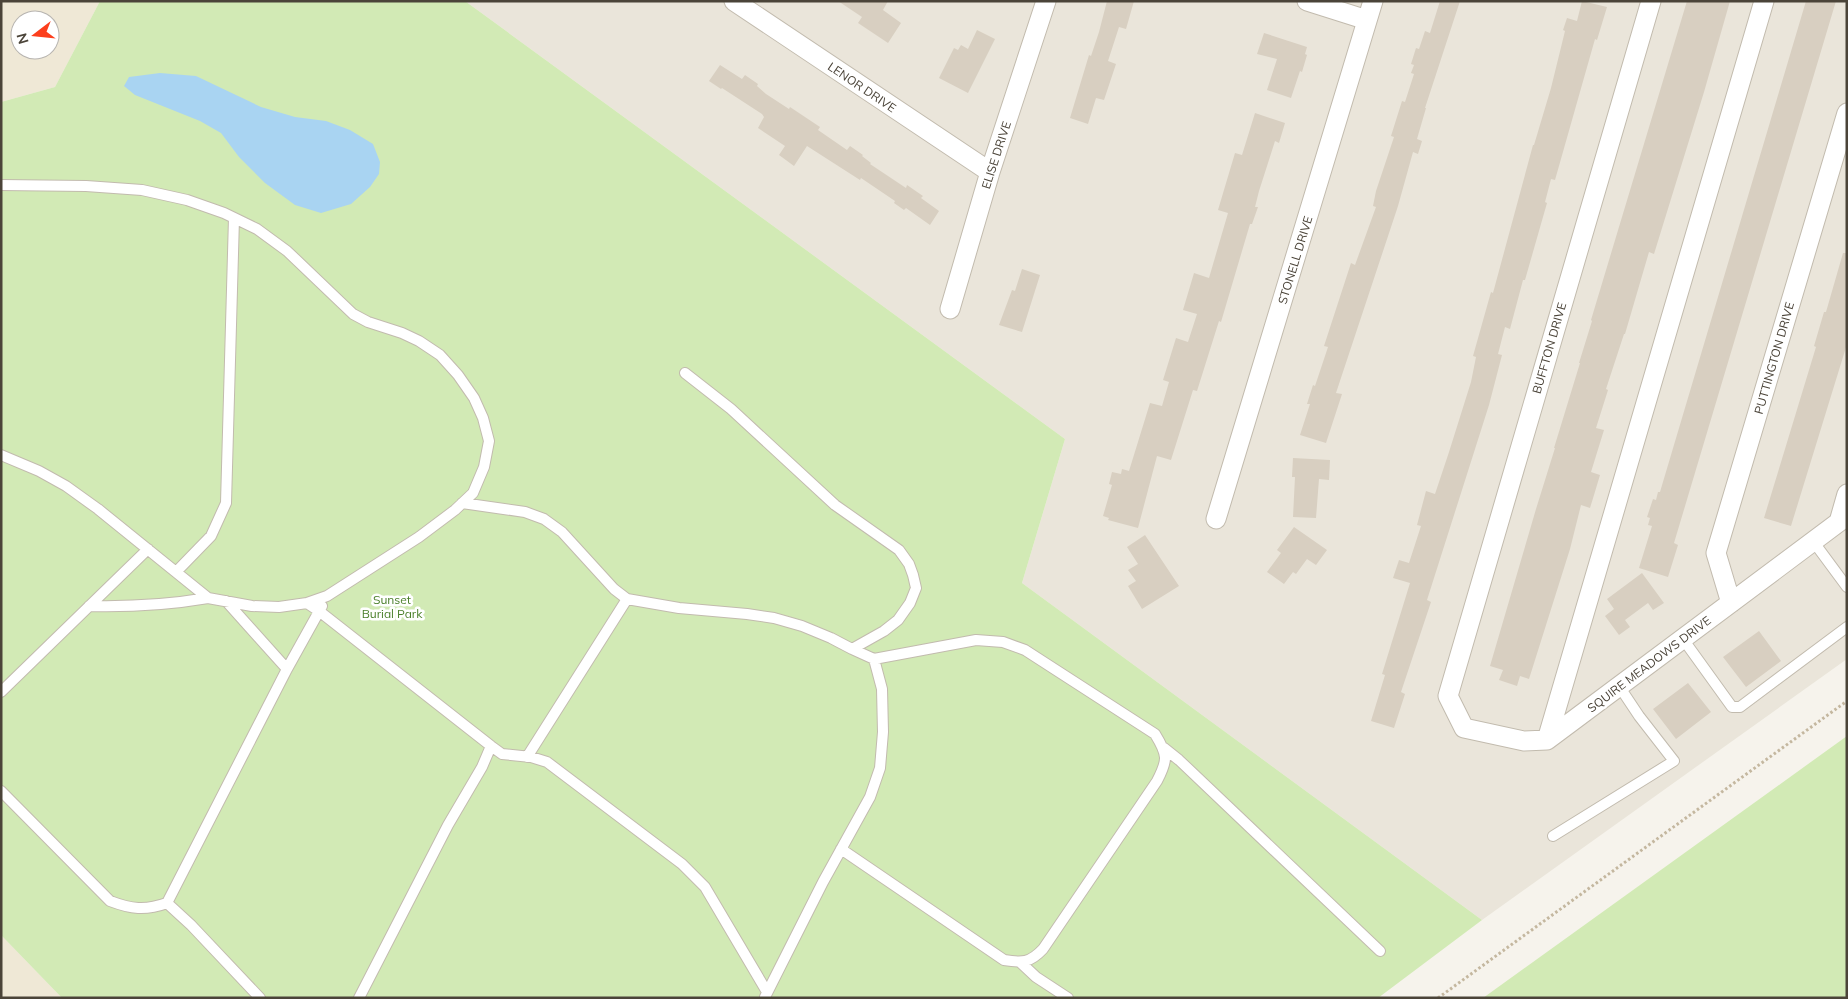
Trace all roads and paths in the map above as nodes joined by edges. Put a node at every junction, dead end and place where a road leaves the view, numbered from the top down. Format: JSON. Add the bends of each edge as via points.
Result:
{"nodes":[{"id":1,"x":734,"y":1,"type":"edge"},
{"id":2,"x":1046,"y":1,"type":"edge"},
{"id":3,"x":1307,"y":1,"type":"edge"},
{"id":4,"x":1373,"y":1,"type":"edge"},
{"id":5,"x":1652,"y":1,"type":"edge"},
{"id":6,"x":1764,"y":1,"type":"edge"},
{"id":7,"x":1367,"y":20,"type":"junction"},
{"id":8,"x":1847,"y":113,"type":"edge"},
{"id":9,"x":990,"y":172,"type":"junction"},
{"id":10,"x":1,"y":185,"type":"edge"},
{"id":11,"x":234,"y":218,"type":"junction"},
{"id":12,"x":950,"y":309,"type":"dead end"},
{"id":13,"x":685,"y":373,"type":"dead end"},
{"id":14,"x":1,"y":455,"type":"edge"},
{"id":15,"x":1847,"y":494,"type":"edge"},
{"id":16,"x":462,"y":503,"type":"junction"},
{"id":17,"x":1216,"y":519,"type":"dead end"},
{"id":18,"x":1843,"y":519,"type":"edge"},
{"id":19,"x":1813,"y":541,"type":"junction"},
{"id":20,"x":148,"y":549,"type":"junction"},
{"id":21,"x":176,"y":572,"type":"junction"},
{"id":22,"x":1847,"y":587,"type":"edge"},
{"id":23,"x":327,"y":596,"type":"junction"},
{"id":24,"x":208,"y":598,"type":"junction"},
{"id":25,"x":627,"y":599,"type":"junction"},
{"id":26,"x":226,"y":601,"type":"junction"},
{"id":27,"x":307,"y":603,"type":"junction"},
{"id":28,"x":1731,"y":604,"type":"junction"},
{"id":29,"x":89,"y":606,"type":"junction"},
{"id":30,"x":319,"y":611,"type":"junction"},
{"id":31,"x":1847,"y":627,"type":"edge"},
{"id":32,"x":1683,"y":639,"type":"junction"},
{"id":33,"x":852,"y":650,"type":"junction"},
{"id":34,"x":874,"y":659,"type":"junction"},
{"id":35,"x":286,"y":669,"type":"junction"},
{"id":36,"x":1619,"y":686,"type":"junction"},
{"id":37,"x":1,"y":692,"type":"edge"},
{"id":38,"x":1847,"y":701,"type":"edge"},
{"id":39,"x":1547,"y":740,"type":"junction"},
{"id":40,"x":491,"y":746,"type":"junction"},
{"id":41,"x":1164,"y":748,"type":"junction"},
{"id":42,"x":527,"y":757,"type":"junction"},
{"id":43,"x":1,"y":791,"type":"edge"},
{"id":44,"x":1553,"y":836,"type":"dead end"},
{"id":45,"x":841,"y":850,"type":"junction"},
{"id":46,"x":167,"y":904,"type":"junction"},
{"id":47,"x":1380,"y":951,"type":"dead end"},
{"id":48,"x":1020,"y":962,"type":"junction"},
{"id":49,"x":766,"y":995,"type":"edge"},
{"id":50,"x":260,"y":998,"type":"edge"},
{"id":51,"x":359,"y":998,"type":"edge"},
{"id":52,"x":1068,"y":998,"type":"edge"},
{"id":53,"x":1438,"y":998,"type":"edge"}],
"edges":[{"from":1,"to":9,"type":"street","name":"LENOR DRIVE"},
{"from":2,"to":9,"type":"street","name":"ELISE DRIVE"},
{"from":3,"to":7,"type":"street"},
{"from":4,"to":7,"type":"street","name":"STONELL DRIVE"},
{"from":5,"to":39,"type":"street","name":"BUFFTON DRIVE","via":[[1448,696],[1464,728],[1524,741]]},
{"from":6,"to":39,"type":"street"},
{"from":7,"to":17,"type":"street","name":"STONELL DRIVE"},
{"from":8,"to":28,"type":"street","name":"PUTTINGTON DRIVE","via":[[1716,553]]},
{"from":9,"to":12,"type":"street","name":"ELISE DRIVE"},
{"from":10,"to":11,"type":"lane","via":[[142,190],[187,200]]},
{"from":11,"to":16,"type":"lane","via":[[257,229],[286,251],[353,314],[419,341],[440,355],[458,375],[484,418],[489,441],[484,467],[473,492]]},
{"from":11,"to":21,"type":"lane","via":[[226,503],[210,536]]},
{"from":13,"to":33,"type":"lane","via":[[731,409],[835,505],[899,550],[909,564],[916,588],[910,603],[898,620]]},
{"from":14,"to":20,"type":"lane","via":[[66,486]]},
{"from":15,"to":18,"type":"street"},
{"from":16,"to":23,"type":"lane","via":[[419,537]]},
{"from":16,"to":25,"type":"lane","via":[[525,512],[544,519],[562,532]]},
{"from":18,"to":19,"type":"street","name":"SQUIRE MEADOWS DRIVE"},
{"from":19,"to":22,"type":"lane"},
{"from":19,"to":28,"type":"street","name":"SQUIRE MEADOWS DRIVE"},
{"from":20,"to":21,"type":"lane"},
{"from":20,"to":29,"type":"lane"},
{"from":21,"to":24,"type":"lane"},
{"from":23,"to":27,"type":"lane"},
{"from":23,"to":30,"type":"lane"},
{"from":24,"to":26,"type":"lane"},
{"from":24,"to":29,"type":"lane","via":[[147,606]]},
{"from":25,"to":33,"type":"lane","via":[[774,618],[802,626]]},
{"from":25,"to":42,"type":"lane"},
{"from":26,"to":27,"type":"lane","via":[[278,607]]},
{"from":26,"to":35,"type":"lane"},
{"from":27,"to":30,"type":"lane"},
{"from":28,"to":32,"type":"street","name":"SQUIRE MEADOWS DRIVE"},
{"from":29,"to":37,"type":"lane"},
{"from":30,"to":35,"type":"lane"},
{"from":30,"to":40,"type":"lane"},
{"from":31,"to":32,"type":"lane","via":[[1740,706],[1732,707]]},
{"from":32,"to":36,"type":"street","name":"SQUIRE MEADOWS DRIVE"},
{"from":33,"to":34,"type":"lane"},
{"from":34,"to":41,"type":"lane","via":[[976,640],[1003,642],[1024,650],[1155,734]]},
{"from":34,"to":45,"type":"lane","via":[[882,689],[880,768],[870,797]]},
{"from":35,"to":46,"type":"lane"},
{"from":36,"to":39,"type":"street","name":"SQUIRE MEADOWS DRIVE"},
{"from":36,"to":44,"type":"lane","via":[[1674,761]]},
{"from":38,"to":53,"type":"path"},
{"from":40,"to":42,"type":"lane","via":[[502,754]]},
{"from":40,"to":51,"type":"lane"},
{"from":41,"to":47,"type":"lane"},
{"from":41,"to":48,"type":"lane","via":[[1165,765],[1157,781],[1043,949],[1034,958]]},
{"from":42,"to":49,"type":"lane","via":[[547,762],[682,864],[705,887]]},
{"from":43,"to":46,"type":"lane","via":[[110,901],[128,908],[151,909]]},
{"from":45,"to":48,"type":"lane","via":[[1004,960]]},
{"from":45,"to":49,"type":"lane"},
{"from":46,"to":50,"type":"lane"},
{"from":48,"to":52,"type":"lane"}]}
